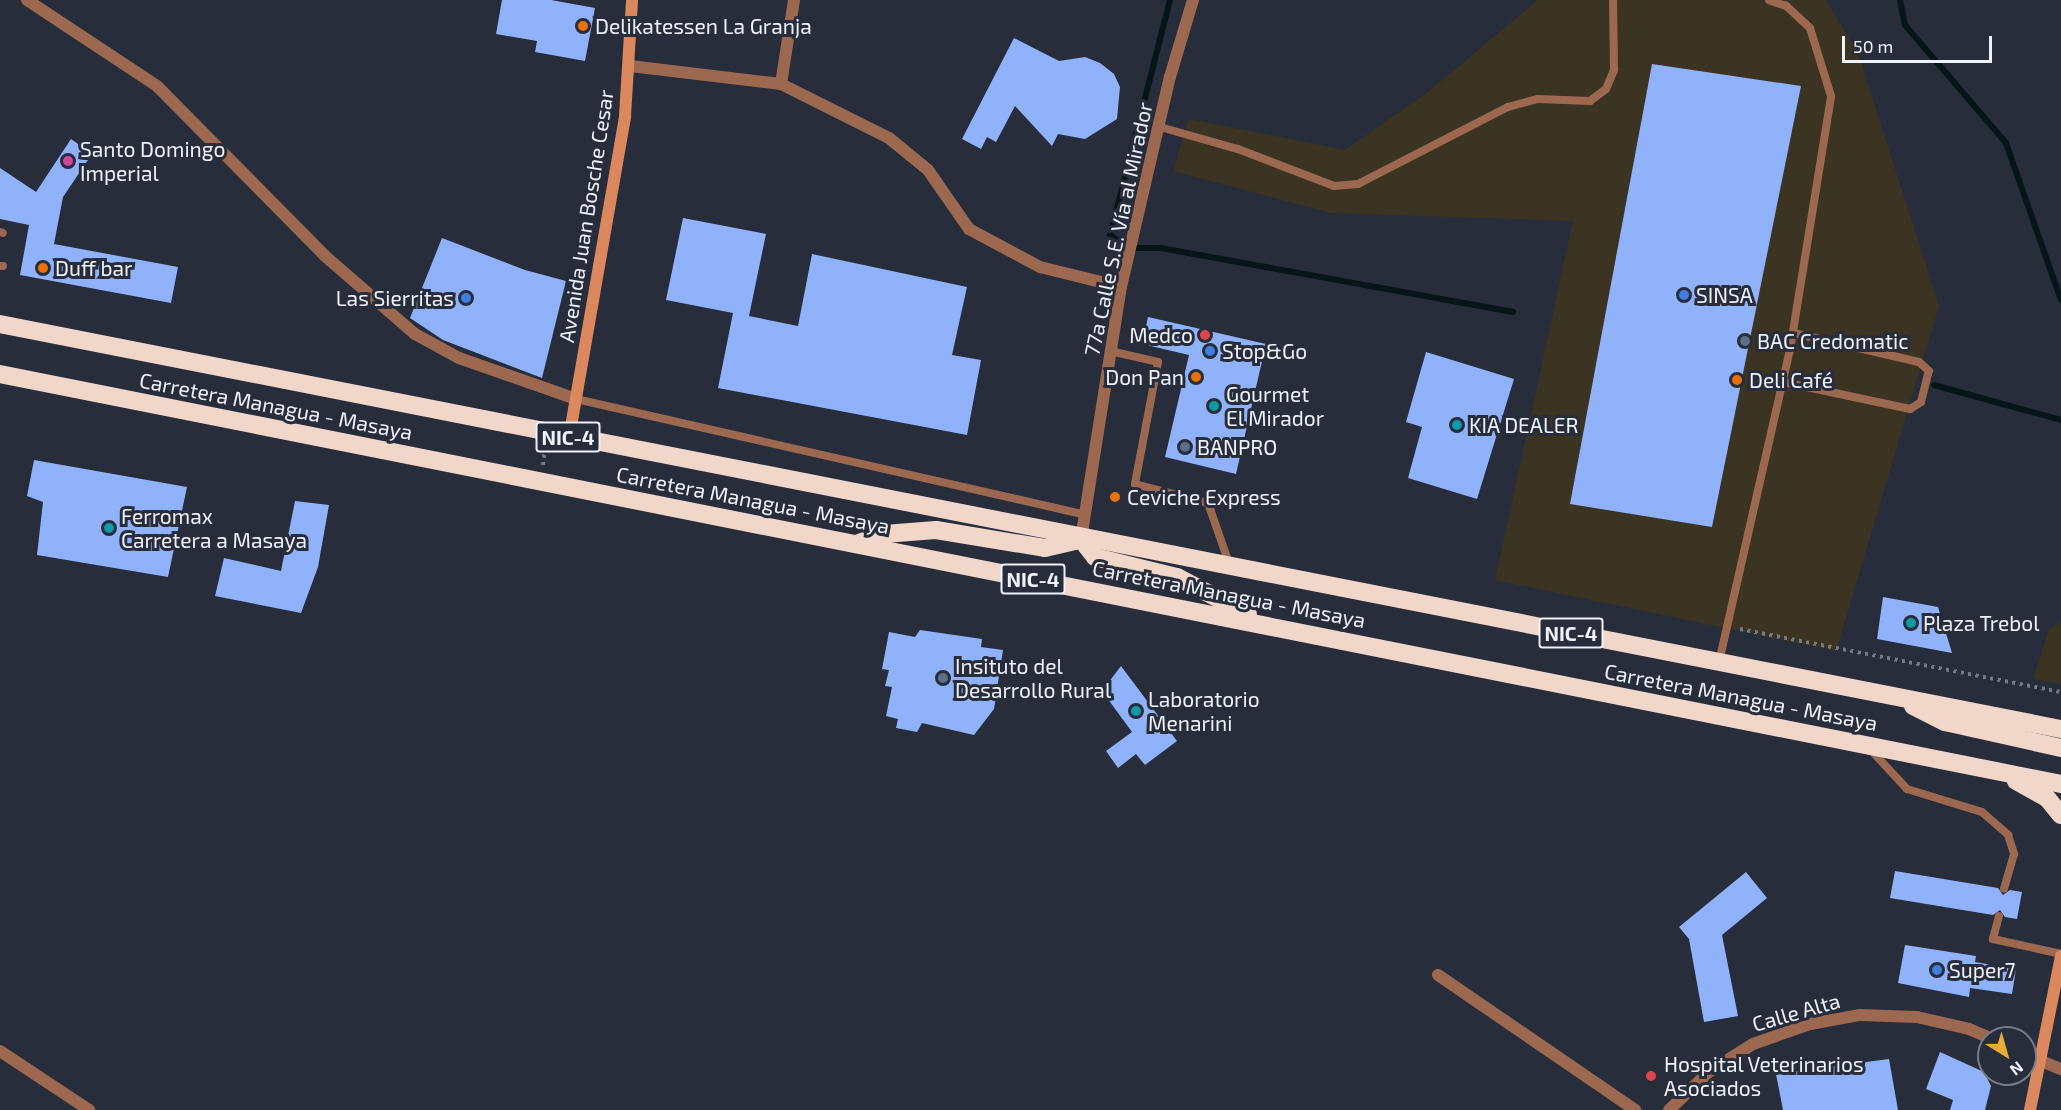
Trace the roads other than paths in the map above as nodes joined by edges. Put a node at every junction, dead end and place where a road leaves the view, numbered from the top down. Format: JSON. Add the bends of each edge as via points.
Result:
{"nodes":[{"id":1,"x":27,"y":0,"type":"edge"},
{"id":2,"x":632,"y":0,"type":"edge"},
{"id":3,"x":794,"y":0,"type":"edge"},
{"id":4,"x":1193,"y":0,"type":"edge"},
{"id":5,"x":1613,"y":0,"type":"edge"},
{"id":6,"x":1769,"y":0,"type":"edge"},
{"id":7,"x":630,"y":66,"type":"junction"},
{"id":8,"x":781,"y":84,"type":"junction"},
{"id":9,"x":1160,"y":127,"type":"junction"},
{"id":10,"x":1120,"y":287,"type":"junction"},
{"id":11,"x":0,"y":324,"type":"edge"},
{"id":12,"x":1793,"y":333,"type":"junction"},
{"id":13,"x":1110,"y":351,"type":"junction"},
{"id":14,"x":0,"y":374,"type":"edge"},
{"id":15,"x":1783,"y":382,"type":"junction"},
{"id":16,"x":576,"y":399,"type":"junction"},
{"id":17,"x":569,"y":438,"type":"junction"},
{"id":18,"x":1082,"y":514,"type":"junction"},
{"id":19,"x":1081,"y":539,"type":"junction"},
{"id":20,"x":858,"y":544,"type":"junction"},
{"id":21,"x":1231,"y":567,"type":"junction"},
{"id":22,"x":1261,"y":622,"type":"junction"},
{"id":23,"x":1719,"y":662,"type":"junction"},
{"id":24,"x":1892,"y":696,"type":"junction"},
{"id":25,"x":2061,"y":729,"type":"edge"},
{"id":26,"x":1866,"y":745,"type":"junction"},
{"id":27,"x":2061,"y":747,"type":"edge"},
{"id":28,"x":1999,"y":772,"type":"junction"},
{"id":29,"x":2061,"y":784,"type":"edge"},
{"id":30,"x":2061,"y":814,"type":"edge"},
{"id":31,"x":2004,"y":889,"type":"dead end"},
{"id":32,"x":1999,"y":916,"type":"dead end"},
{"id":33,"x":2061,"y":955,"type":"edge"},
{"id":34,"x":1438,"y":975,"type":"dead end"},
{"id":35,"x":1977,"y":1032,"type":"edge"},
{"id":36,"x":0,"y":1051,"type":"edge"},
{"id":37,"x":2037,"y":1059,"type":"edge"},
{"id":38,"x":2041,"y":1061,"type":"junction"},
{"id":39,"x":2061,"y":1069,"type":"edge"},
{"id":40,"x":89,"y":1110,"type":"edge"},
{"id":41,"x":1635,"y":1110,"type":"edge"},
{"id":42,"x":1669,"y":1110,"type":"edge"},
{"id":43,"x":2030,"y":1110,"type":"edge"}],
"edges":[{"from":1,"to":16,"type":"street","via":[[157,86],[325,256],[415,334],[459,358]]},
{"from":2,"to":7,"type":"street","name":"Avenida Juan Bosche Cesar"},
{"from":3,"to":8,"type":"street"},
{"from":4,"to":9,"type":"street","name":"77a Calle S.E. Vía al Mirador","via":[[1170,76]]},
{"from":5,"to":9,"type":"lane","via":[[1614,70],[1606,89],[1590,100],[1538,99],[1508,107],[1358,184],[1334,186],[1238,149]]},
{"from":6,"to":12,"type":"lane","via":[[1786,6],[1810,28],[1831,96]]},
{"from":7,"to":8,"type":"street"},
{"from":7,"to":16,"type":"street","name":"Avenida Juan Bosche Cesar","via":[[625,116]]},
{"from":8,"to":10,"type":"street","via":[[888,138],[928,170],[969,229],[1041,267]]},
{"from":9,"to":10,"type":"street","name":"77a Calle S.E. Vía al Mirador"},
{"from":10,"to":13,"type":"street","name":"77a Calle S.E. Vía al Mirador"},
{"from":11,"to":17,"type":"highway","name":"Carretera Managua - Masaya","number":"NIC-4"},
{"from":12,"to":15,"type":"lane"},
{"from":12,"to":15,"type":"lane","via":[[1919,362],[1929,371],[1921,402],[1910,409]]},
{"from":13,"to":18,"type":"street","name":"77a Calle S.E. Vía al Mirador"},
{"from":13,"to":21,"type":"lane","via":[[1158,362],[1135,484],[1208,503]]},
{"from":14,"to":20,"type":"highway","name":"Carretera Managua - Masaya","number":"NIC-4"},
{"from":15,"to":23,"type":"lane"},
{"from":16,"to":17,"type":"street","name":"Avenida Juan Bosche Cesar"},
{"from":16,"to":18,"type":"lane"},
{"from":17,"to":19,"type":"highway","name":"Carretera Managua - Masaya","number":"NIC-4"},
{"from":18,"to":19,"type":"street","name":"77a Calle S.E. Vía al Mirador"},
{"from":19,"to":20,"type":"highway","via":[[1045,548],[936,530],[884,534]]},
{"from":19,"to":21,"type":"highway","name":"Carretera Managua - Masaya","number":"NIC-4"},
{"from":19,"to":22,"type":"highway","via":[[1095,557],[1177,577]]},
{"from":20,"to":22,"type":"highway","name":"Carretera Managua - Masaya","number":"NIC-4"},
{"from":21,"to":23,"type":"highway","name":"Carretera Managua - Masaya","number":"NIC-4"},
{"from":22,"to":26,"type":"highway","name":"Carretera Managua - Masaya","number":"NIC-4"},
{"from":23,"to":24,"type":"highway","name":"Carretera Managua - Masaya","number":"NIC-4"},
{"from":24,"to":25,"type":"highway","name":"Carretera Managua - Masaya","number":"NIC-4"},
{"from":24,"to":27,"type":"highway","via":[[1946,722]]},
{"from":26,"to":28,"type":"highway","name":"Carretera Managua - Masaya","number":"NIC-4"},
{"from":26,"to":31,"type":"lane","via":[[1907,789],[1982,812],[2008,835],[2014,854]]},
{"from":28,"to":29,"type":"highway","name":"Carretera Managua - Masaya","number":"NIC-4"},
{"from":28,"to":30,"type":"highway","via":[[2047,798]]},
{"from":32,"to":33,"type":"lane","via":[[1993,939]]},
{"from":33,"to":38,"type":"street"},
{"from":34,"to":41,"type":"street"},
{"from":35,"to":42,"type":"street","name":"Calle Alta","via":[[1917,1017],[1860,1015],[1810,1024],[1753,1044],[1710,1071]]},
{"from":36,"to":40,"type":"street"},
{"from":37,"to":38,"type":"street"},
{"from":38,"to":39,"type":"street"},
{"from":38,"to":43,"type":"street"}]}
